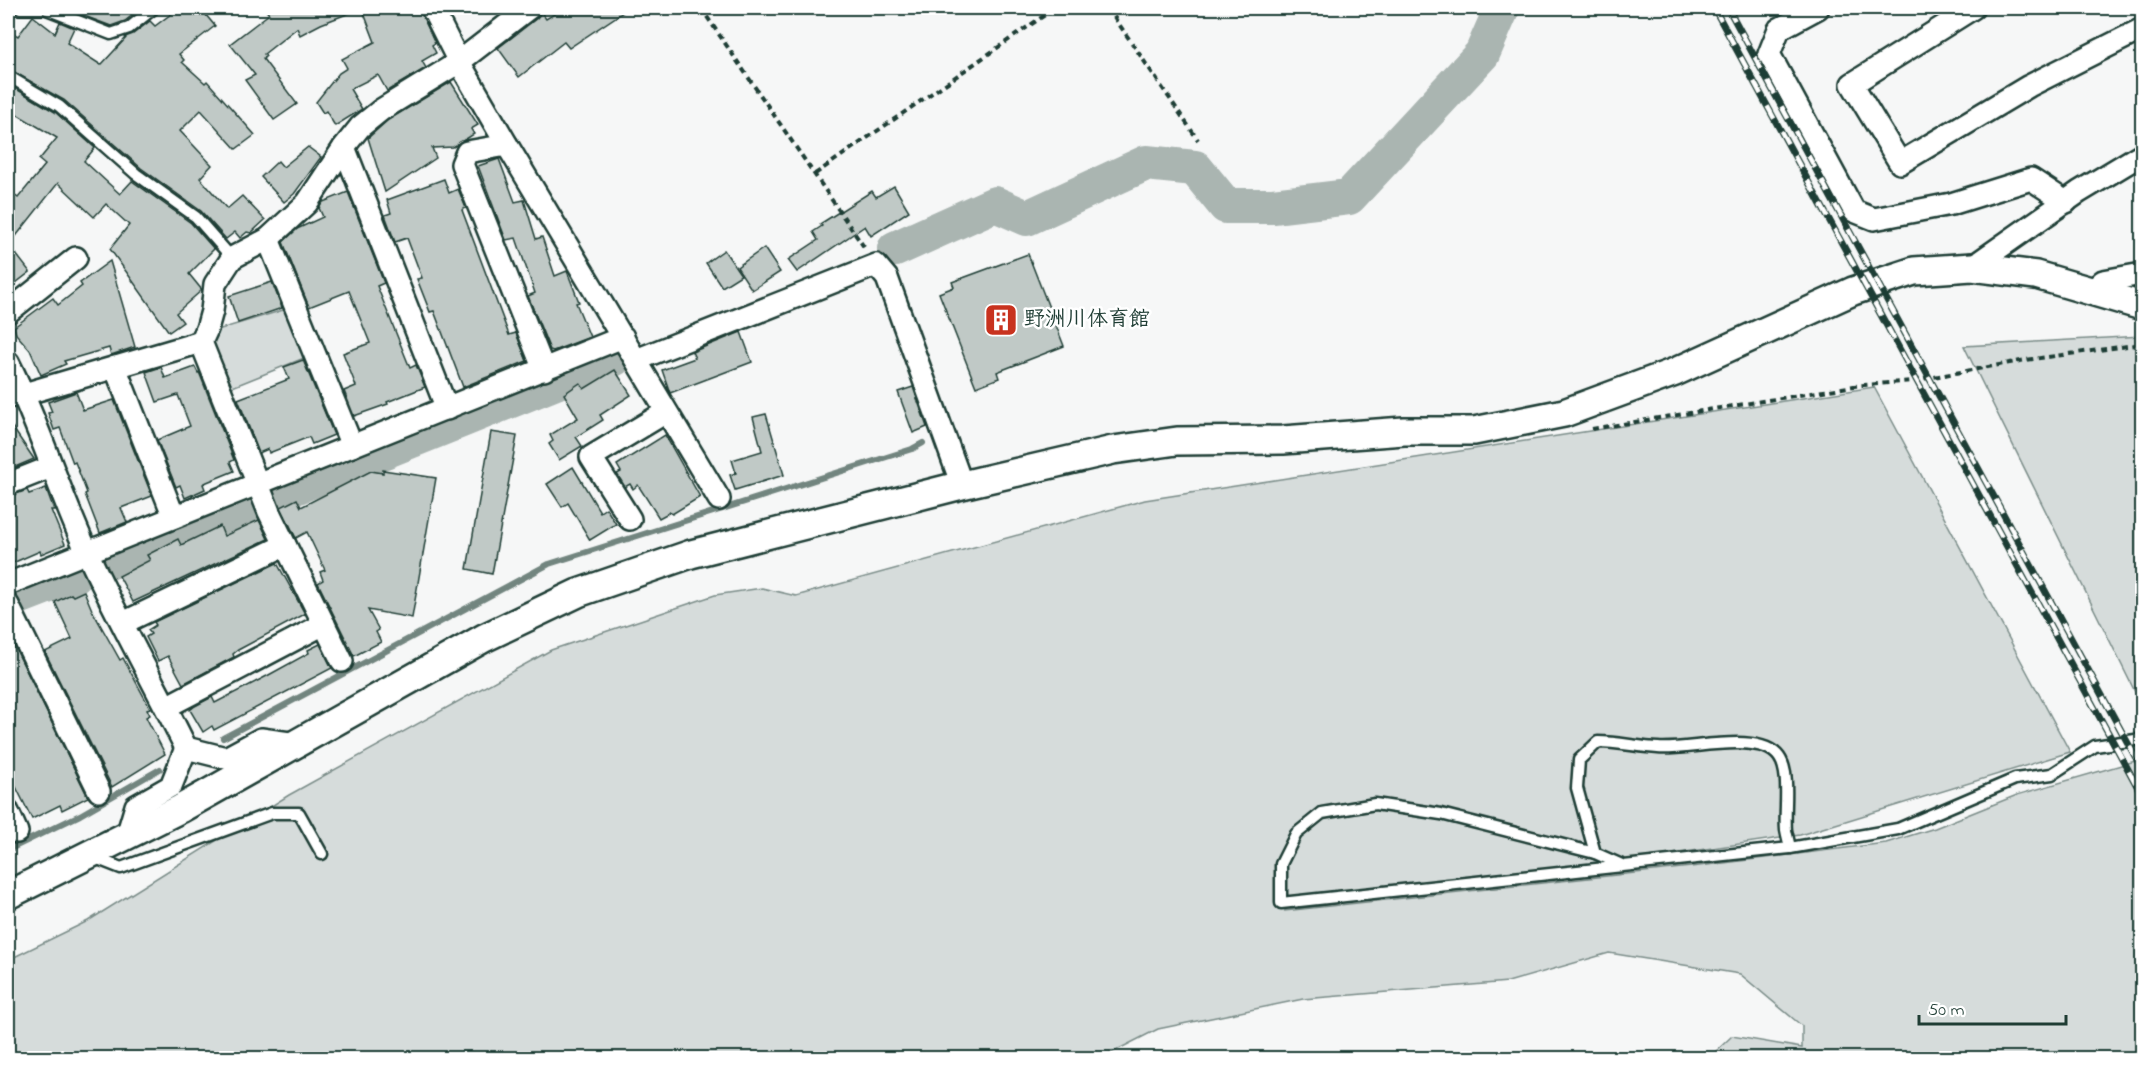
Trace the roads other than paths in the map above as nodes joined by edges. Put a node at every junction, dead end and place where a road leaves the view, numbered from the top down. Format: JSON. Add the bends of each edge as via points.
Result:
{"nodes":[{"id":1,"x":20,"y":8,"type":"edge"},
{"id":2,"x":35,"y":8,"type":"edge"},
{"id":3,"x":154,"y":8,"type":"edge"},
{"id":4,"x":432,"y":8,"type":"edge"},
{"id":5,"x":529,"y":8,"type":"edge"},
{"id":6,"x":1817,"y":8,"type":"edge"},
{"id":7,"x":1973,"y":8,"type":"edge"},
{"id":8,"x":2142,"y":29,"type":"edge"},
{"id":9,"x":459,"y":62,"type":"junction"},
{"id":10,"x":8,"y":76,"type":"edge"},
{"id":11,"x":507,"y":145,"type":"junction"},
{"id":12,"x":344,"y":147,"type":"junction"},
{"id":13,"x":2142,"y":154,"type":"edge"},
{"id":14,"x":2066,"y":202,"type":"junction"},
{"id":15,"x":268,"y":239,"type":"junction"},
{"id":16,"x":76,"y":258,"type":"dead end"},
{"id":17,"x":232,"y":258,"type":"junction"},
{"id":18,"x":1972,"y":267,"type":"junction"},
{"id":19,"x":2142,"y":274,"type":"edge"},
{"id":20,"x":2092,"y":291,"type":"junction"},
{"id":21,"x":2142,"y":306,"type":"edge"},
{"id":22,"x":8,"y":312,"type":"edge"},
{"id":23,"x":623,"y":337,"type":"junction"},
{"id":24,"x":201,"y":342,"type":"junction"},
{"id":25,"x":636,"y":360,"type":"junction"},
{"id":26,"x":8,"y":362,"type":"edge"},
{"id":27,"x":115,"y":367,"type":"junction"},
{"id":28,"x":544,"y":370,"type":"junction"},
{"id":29,"x":16,"y":395,"type":"edge"},
{"id":30,"x":447,"y":409,"type":"junction"},
{"id":31,"x":666,"y":412,"type":"junction"},
{"id":32,"x":352,"y":446,"type":"junction"},
{"id":33,"x":51,"y":467,"type":"junction"},
{"id":34,"x":8,"y":484,"type":"edge"},
{"id":35,"x":258,"y":485,"type":"junction"},
{"id":36,"x":962,"y":485,"type":"junction"},
{"id":37,"x":719,"y":499,"type":"dead end"},
{"id":38,"x":174,"y":517,"type":"junction"},
{"id":39,"x":630,"y":519,"type":"dead end"},
{"id":40,"x":285,"y":545,"type":"junction"},
{"id":41,"x":87,"y":552,"type":"junction"},
{"id":42,"x":8,"y":584,"type":"edge"},
{"id":43,"x":8,"y":605,"type":"edge"},
{"id":44,"x":123,"y":623,"type":"junction"},
{"id":45,"x":324,"y":624,"type":"junction"},
{"id":46,"x":342,"y":661,"type":"dead end"},
{"id":47,"x":166,"y":707,"type":"junction"},
{"id":48,"x":2142,"y":739,"type":"edge"},
{"id":49,"x":297,"y":744,"type":"junction"},
{"id":50,"x":186,"y":748,"type":"junction"},
{"id":51,"x":99,"y":791,"type":"dead end"},
{"id":52,"x":8,"y":812,"type":"edge"},
{"id":53,"x":17,"y":832,"type":"dead end"},
{"id":54,"x":127,"y":836,"type":"junction"},
{"id":55,"x":1790,"y":848,"type":"junction"},
{"id":56,"x":1595,"y":853,"type":"junction"},
{"id":57,"x":322,"y":854,"type":"dead end"},
{"id":58,"x":88,"y":855,"type":"junction"},
{"id":59,"x":1622,"y":865,"type":"junction"},
{"id":60,"x":8,"y":895,"type":"edge"}],
"edges":[{"from":1,"to":2,"type":"lane"},
{"from":2,"to":3,"type":"lane","via":[[63,14],[111,34],[129,28]]},
{"from":4,"to":9,"type":"street"},
{"from":5,"to":9,"type":"street"},
{"from":6,"to":14,"type":"street","via":[[1779,29],[1769,54],[1854,211],[1874,219],[1951,204],[2031,179]]},
{"from":7,"to":8,"type":"street","via":[[1852,84],[1900,163],[2029,86]]},
{"from":9,"to":11,"type":"street"},
{"from":9,"to":12,"type":"street","via":[[381,110]]},
{"from":10,"to":17,"type":"lane","via":[[59,106],[136,174],[196,217]]},
{"from":11,"to":23,"type":"street"},
{"from":11,"to":28,"type":"street","via":[[467,152],[462,164]]},
{"from":12,"to":15,"type":"street","via":[[307,203]]},
{"from":12,"to":30,"type":"street"},
{"from":13,"to":14,"type":"street"},
{"from":14,"to":18,"type":"street"},
{"from":15,"to":17,"type":"street"},
{"from":15,"to":32,"type":"street"},
{"from":16,"to":22,"type":"street"},
{"from":17,"to":24,"type":"street","via":[[216,284]]},
{"from":18,"to":20,"type":"street","via":[[2036,275]]},
{"from":18,"to":36,"type":"street","via":[[1914,271],[1853,291],[1675,372],[1563,413],[1474,431],[1167,442],[1113,450]]},
{"from":19,"to":20,"type":"street","via":[[2103,281]]},
{"from":20,"to":21,"type":"street"},
{"from":23,"to":25,"type":"street"},
{"from":23,"to":28,"type":"street"},
{"from":24,"to":27,"type":"street"},
{"from":24,"to":35,"type":"street"},
{"from":25,"to":31,"type":"street"},
{"from":25,"to":36,"type":"street","via":[[876,265],[887,278]]},
{"from":26,"to":29,"type":"street"},
{"from":27,"to":29,"type":"street"},
{"from":27,"to":38,"type":"street"},
{"from":28,"to":30,"type":"street"},
{"from":29,"to":33,"type":"street"},
{"from":30,"to":32,"type":"street"},
{"from":31,"to":37,"type":"street"},
{"from":31,"to":39,"type":"street","via":[[591,457]]},
{"from":32,"to":35,"type":"street"},
{"from":33,"to":34,"type":"street"},
{"from":33,"to":41,"type":"street"},
{"from":35,"to":38,"type":"street"},
{"from":35,"to":40,"type":"street"},
{"from":36,"to":49,"type":"street","via":[[691,554],[578,593],[484,638]]},
{"from":38,"to":41,"type":"street"},
{"from":40,"to":44,"type":"street"},
{"from":40,"to":45,"type":"street"},
{"from":41,"to":42,"type":"street"},
{"from":41,"to":44,"type":"street"},
{"from":43,"to":51,"type":"street"},
{"from":44,"to":47,"type":"street"},
{"from":45,"to":46,"type":"street"},
{"from":45,"to":47,"type":"street"},
{"from":47,"to":50,"type":"street"},
{"from":48,"to":55,"type":"lane","via":[[2095,746],[2052,774],[2015,779],[1898,829]]},
{"from":49,"to":50,"type":"street","via":[[261,739],[226,758]]},
{"from":49,"to":54,"type":"street"},
{"from":50,"to":54,"type":"street","via":[[171,786],[136,806]]},
{"from":52,"to":53,"type":"street"},
{"from":54,"to":58,"type":"street"},
{"from":55,"to":56,"type":"lane","via":[[1784,770],[1779,756],[1764,746],[1742,743],[1659,749],[1598,742],[1579,760],[1577,788]]},
{"from":55,"to":59,"type":"lane"},
{"from":56,"to":59,"type":"lane"},
{"from":56,"to":59,"type":"lane","via":[[1442,814],[1375,804],[1322,813],[1296,834],[1281,864],[1281,903]]},
{"from":57,"to":58,"type":"lane","via":[[299,813],[272,813],[121,868]]},
{"from":58,"to":60,"type":"street"}]}
